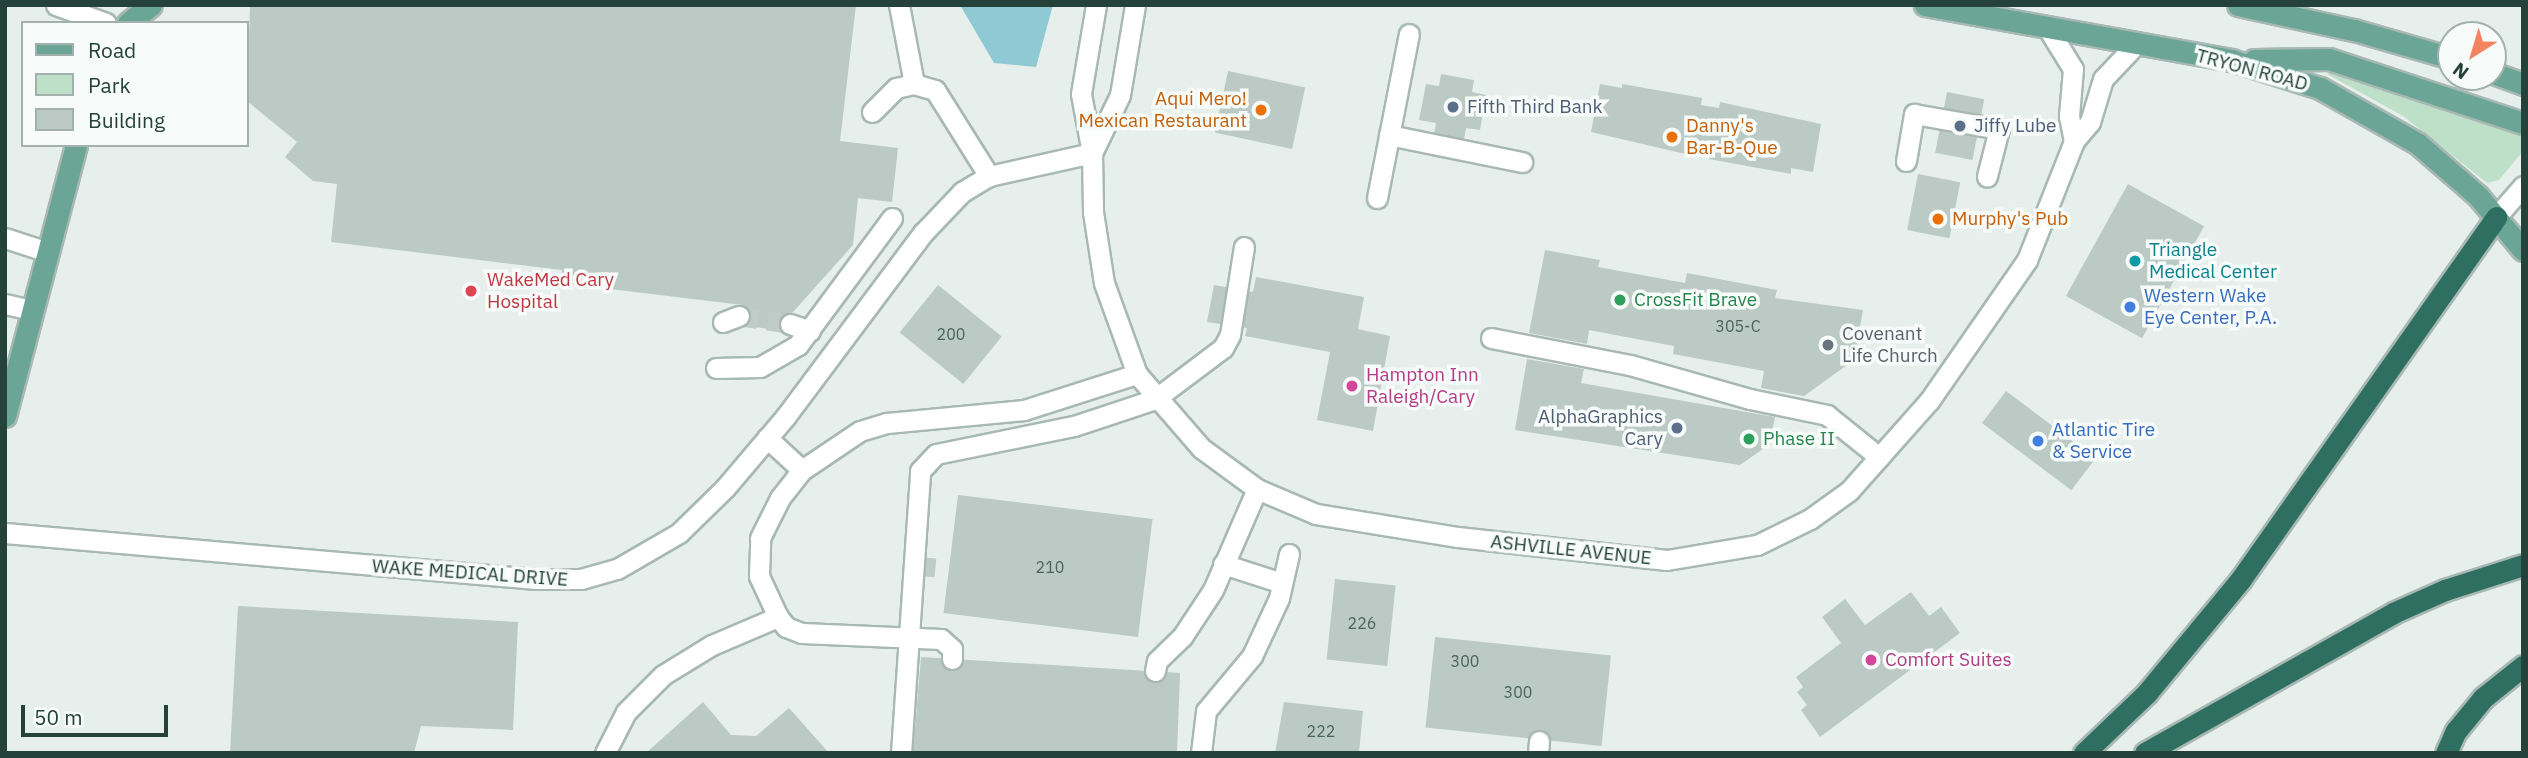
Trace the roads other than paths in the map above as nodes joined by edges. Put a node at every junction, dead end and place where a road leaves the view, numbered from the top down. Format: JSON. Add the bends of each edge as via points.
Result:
{"nodes":[{"id":1,"x":56,"y":5,"type":"edge"},
{"id":2,"x":151,"y":5,"type":"edge"},
{"id":3,"x":899,"y":5,"type":"edge"},
{"id":4,"x":1096,"y":5,"type":"edge"},
{"id":5,"x":1135,"y":5,"type":"edge"},
{"id":6,"x":1925,"y":5,"type":"edge"},
{"id":7,"x":2238,"y":5,"type":"edge"},
{"id":8,"x":100,"y":21,"type":"edge"},
{"id":9,"x":131,"y":21,"type":"edge"},
{"id":10,"x":2047,"y":27,"type":"junction"},
{"id":11,"x":1409,"y":34,"type":"dead end"},
{"id":12,"x":2137,"y":43,"type":"junction"},
{"id":13,"x":2437,"y":54,"type":"edge"},
{"id":14,"x":2231,"y":60,"type":"junction"},
{"id":15,"x":914,"y":84,"type":"junction"},
{"id":16,"x":872,"y":112,"type":"dead end"},
{"id":17,"x":2523,"y":123,"type":"edge"},
{"id":18,"x":1389,"y":135,"type":"junction"},
{"id":19,"x":2074,"y":141,"type":"junction"},
{"id":20,"x":75,"y":147,"type":"edge"},
{"id":21,"x":1092,"y":153,"type":"junction"},
{"id":22,"x":1906,"y":161,"type":"dead end"},
{"id":23,"x":1522,"y":162,"type":"dead end"},
{"id":24,"x":989,"y":176,"type":"junction"},
{"id":25,"x":1987,"y":176,"type":"dead end"},
{"id":26,"x":2523,"y":186,"type":"edge"},
{"id":27,"x":1377,"y":198,"type":"dead end"},
{"id":28,"x":2497,"y":217,"type":"junction"},
{"id":29,"x":892,"y":218,"type":"dead end"},
{"id":30,"x":5,"y":238,"type":"edge"},
{"id":31,"x":1244,"y":247,"type":"dead end"},
{"id":32,"x":2523,"y":250,"type":"edge"},
{"id":33,"x":45,"y":251,"type":"junction"},
{"id":34,"x":5,"y":304,"type":"edge"},
{"id":35,"x":32,"y":310,"type":"junction"},
{"id":36,"x":790,"y":324,"type":"tunnel mouth"},
{"id":37,"x":810,"y":331,"type":"junction"},
{"id":38,"x":1492,"y":338,"type":"dead end"},
{"id":39,"x":716,"y":368,"type":"dead end"},
{"id":40,"x":1137,"y":374,"type":"junction"},
{"id":41,"x":1155,"y":399,"type":"junction"},
{"id":42,"x":1065,"y":401,"type":"junction"},
{"id":43,"x":5,"y":416,"type":"edge"},
{"id":44,"x":1074,"y":426,"type":"junction"},
{"id":45,"x":767,"y":438,"type":"junction"},
{"id":46,"x":1879,"y":457,"type":"junction"},
{"id":47,"x":802,"y":470,"type":"junction"},
{"id":48,"x":1258,"y":489,"type":"junction"},
{"id":49,"x":5,"y":533,"type":"edge"},
{"id":50,"x":912,"y":536,"type":"junction"},
{"id":51,"x":1289,"y":554,"type":"dead end"},
{"id":52,"x":1223,"y":564,"type":"junction"},
{"id":53,"x":2523,"y":565,"type":"edge"},
{"id":54,"x":921,"y":573,"type":"junction"},
{"id":55,"x":1282,"y":583,"type":"junction"},
{"id":56,"x":778,"y":617,"type":"junction"},
{"id":57,"x":907,"y":636,"type":"junction"},
{"id":58,"x":952,"y":659,"type":"dead end"},
{"id":59,"x":2523,"y":666,"type":"edge"},
{"id":60,"x":1155,"y":671,"type":"dead end"},
{"id":61,"x":605,"y":753,"type":"edge"},
{"id":62,"x":901,"y":753,"type":"edge"},
{"id":63,"x":1200,"y":753,"type":"edge"},
{"id":64,"x":2084,"y":753,"type":"edge"},
{"id":65,"x":2145,"y":753,"type":"edge"},
{"id":66,"x":2446,"y":753,"type":"edge"}],
"edges":[{"from":1,"to":8,"type":"street"},
{"from":2,"to":9,"type":"main road"},
{"from":3,"to":15,"type":"street"},
{"from":4,"to":21,"type":"street","name":"ASHVILLE AVENUE","via":[[1081,94]]},
{"from":5,"to":21,"type":"street","name":"ASHVILLE AVENUE","via":[[1120,95]]},
{"from":6,"to":10,"type":"main road","name":"TRYON ROAD"},
{"from":7,"to":13,"type":"main road"},
{"from":10,"to":12,"type":"main road","name":"TRYON ROAD"},
{"from":10,"to":19,"type":"street","name":"ASHVILLE AVENUE","via":[[2073,69],[2069,116]]},
{"from":11,"to":18,"type":"street"},
{"from":12,"to":14,"type":"main road","name":"TRYON ROAD"},
{"from":12,"to":19,"type":"street","name":"ASHVILLE AVENUE","via":[[2103,79],[2090,122]]},
{"from":14,"to":17,"type":"main road","via":[[2329,59]]},
{"from":14,"to":28,"type":"main road","name":"TRYON ROAD","via":[[2320,88],[2389,124],[2450,171]]},
{"from":15,"to":16,"type":"street","via":[[896,88]]},
{"from":15,"to":24,"type":"street","via":[[935,90]]},
{"from":18,"to":23,"type":"street"},
{"from":18,"to":27,"type":"street"},
{"from":19,"to":46,"type":"street","name":"ASHVILLE AVENUE","via":[[2028,260],[1977,338]]},
{"from":20,"to":33,"type":"main road"},
{"from":21,"to":24,"type":"street","name":"WAKE MEDICAL DRIVE"},
{"from":21,"to":40,"type":"street","name":"ASHVILLE AVENUE","via":[[1093,212],[1104,283]]},
{"from":22,"to":25,"type":"street","via":[[1914,114],[1999,129]]},
{"from":24,"to":45,"type":"street","name":"WAKE MEDICAL DRIVE","via":[[962,192],[923,233]]},
{"from":26,"to":28,"type":"street"},
{"from":28,"to":32,"type":"main road","name":"TRYON ROAD"},
{"from":28,"to":64,"type":"highway","via":[[2461,260],[2241,579],[2146,694]]},
{"from":29,"to":37,"type":"street"},
{"from":30,"to":33,"type":"street"},
{"from":31,"to":41,"type":"street","via":[[1230,335],[1223,348]]},
{"from":33,"to":35,"type":"main road"},
{"from":34,"to":35,"type":"street"},
{"from":35,"to":43,"type":"main road"},
{"from":36,"to":37,"type":"street"},
{"from":37,"to":39,"type":"street","via":[[784,356],[760,367]]},
{"from":38,"to":46,"type":"street","via":[[1629,365],[1749,399],[1828,415]]},
{"from":40,"to":41,"type":"street","name":"ASHVILLE AVENUE"},
{"from":40,"to":42,"type":"street"},
{"from":41,"to":44,"type":"street"},
{"from":41,"to":48,"type":"street","name":"ASHVILLE AVENUE","via":[[1201,448]]},
{"from":42,"to":44,"type":"street"},
{"from":42,"to":47,"type":"street","via":[[998,415],[887,423],[860,431]]},
{"from":44,"to":50,"type":"street","via":[[936,454],[920,471]]},
{"from":45,"to":47,"type":"street"},
{"from":45,"to":49,"type":"street","name":"WAKE MEDICAL DRIVE","via":[[679,533],[617,569],[581,579],[401,570]]},
{"from":46,"to":48,"type":"street","name":"ASHVILLE AVENUE","via":[[1849,491],[1790,531],[1727,554],[1667,560],[1317,514]]},
{"from":47,"to":56,"type":"street","via":[[780,498],[760,538],[758,576]]},
{"from":48,"to":52,"type":"street"},
{"from":50,"to":54,"type":"street"},
{"from":50,"to":54,"type":"street"},
{"from":51,"to":55,"type":"street"},
{"from":52,"to":55,"type":"street"},
{"from":52,"to":60,"type":"street","via":[[1213,590],[1181,637],[1157,661]]},
{"from":53,"to":65,"type":"highway","via":[[2445,590],[2393,613]]},
{"from":54,"to":57,"type":"street"},
{"from":55,"to":63,"type":"street","via":[[1252,656],[1206,711]]},
{"from":56,"to":57,"type":"street","via":[[786,627],[802,633]]},
{"from":56,"to":61,"type":"street","via":[[712,645],[663,676],[626,712]]},
{"from":57,"to":58,"type":"street","via":[[941,639],[953,649]]},
{"from":57,"to":62,"type":"street"},
{"from":59,"to":66,"type":"highway","via":[[2483,698],[2456,731]]}]}
